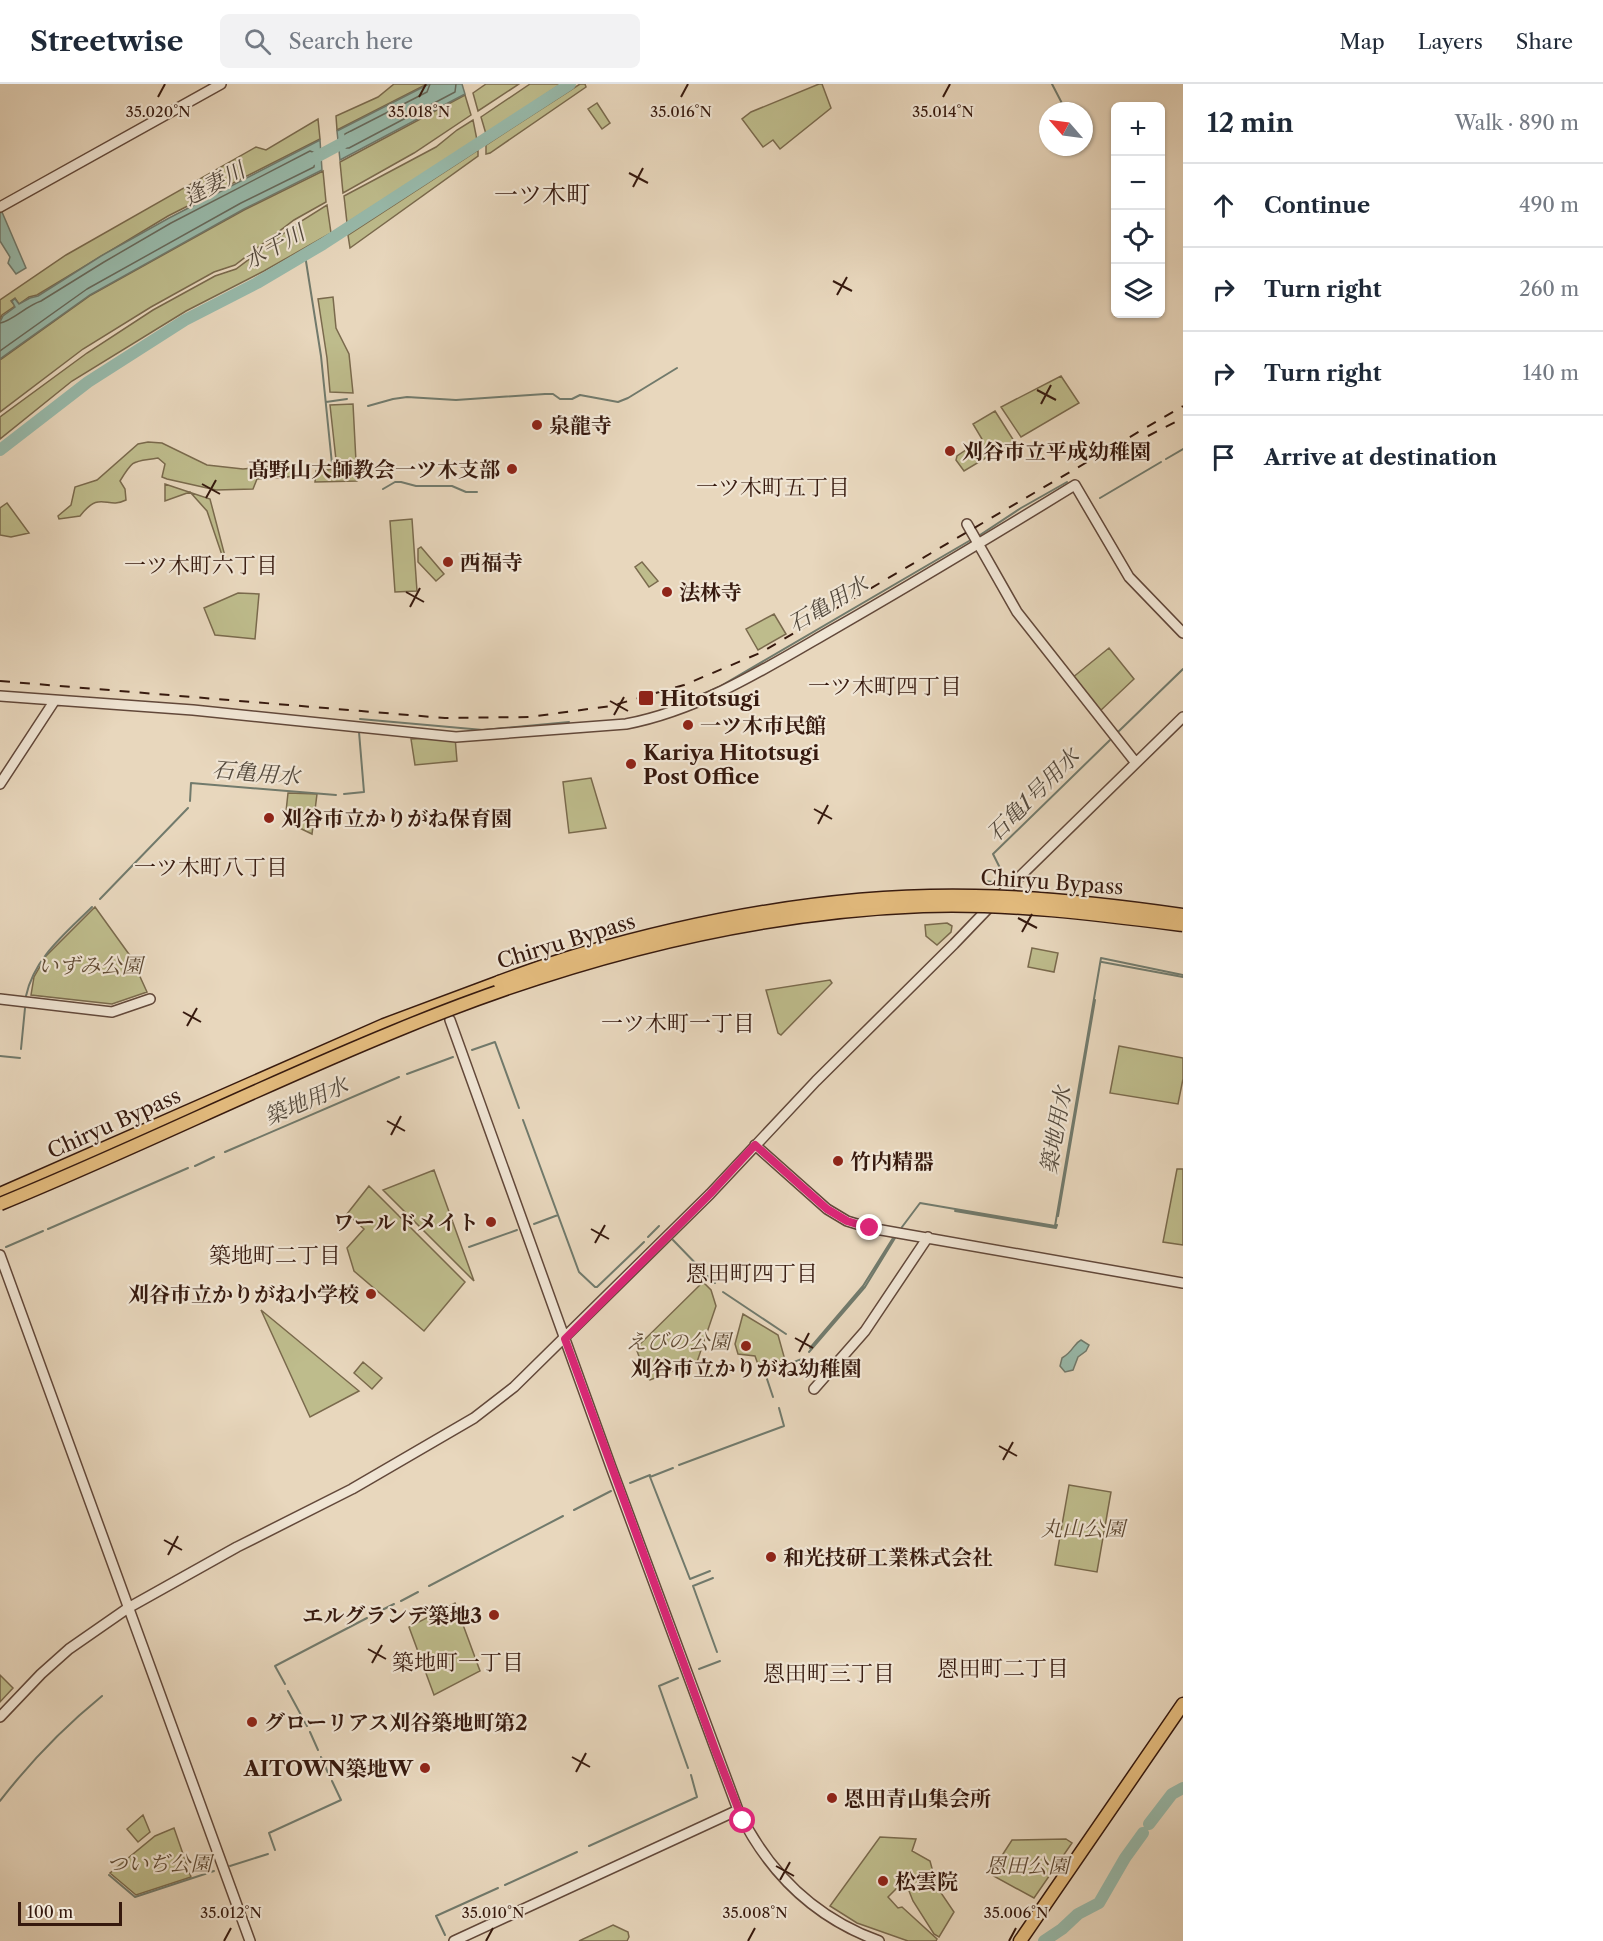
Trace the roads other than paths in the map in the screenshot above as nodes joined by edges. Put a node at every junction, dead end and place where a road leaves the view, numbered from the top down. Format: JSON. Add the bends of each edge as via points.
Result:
{"nodes":[{"id":1,"x":221,"y":84,"type":"edge"},
{"id":2,"x":0,"y":207,"type":"edge"},
{"id":3,"x":967,"y":524,"type":"dead end"},
{"id":4,"x":977,"y":543,"type":"junction"},
{"id":5,"x":1183,"y":633,"type":"edge"},
{"id":6,"x":0,"y":696,"type":"edge"},
{"id":7,"x":55,"y":700,"type":"junction"},
{"id":8,"x":1183,"y":717,"type":"edge"},
{"id":9,"x":1136,"y":763,"type":"junction"},
{"id":10,"x":0,"y":784,"type":"edge"},
{"id":11,"x":1183,"y":915,"type":"edge"},
{"id":12,"x":1183,"y":925,"type":"edge"},
{"id":13,"x":0,"y":999,"type":"edge"},
{"id":14,"x":150,"y":999,"type":"dead end"},
{"id":15,"x":450,"y":1020,"type":"dead end"},
{"id":16,"x":755,"y":1145,"type":"junction"},
{"id":17,"x":0,"y":1194,"type":"edge"},
{"id":18,"x":0,"y":1204,"type":"edge"},
{"id":19,"x":928,"y":1237,"type":"junction"},
{"id":20,"x":0,"y":1255,"type":"edge"},
{"id":21,"x":1183,"y":1283,"type":"edge"},
{"id":22,"x":565,"y":1339,"type":"junction"},
{"id":23,"x":814,"y":1389,"type":"dead end"},
{"id":24,"x":128,"y":1608,"type":"junction"},
{"id":25,"x":1183,"y":1704,"type":"edge"},
{"id":26,"x":0,"y":1717,"type":"edge"},
{"id":27,"x":738,"y":1810,"type":"junction"},
{"id":28,"x":250,"y":1941,"type":"edge"},
{"id":29,"x":454,"y":1941,"type":"edge"},
{"id":30,"x":879,"y":1941,"type":"edge"},
{"id":31,"x":1020,"y":1941,"type":"edge"}],
"edges":[{"from":1,"to":2,"type":"street"},
{"from":3,"to":4,"type":"street"},
{"from":4,"to":5,"type":"street","via":[[1075,485],[1129,577]]},
{"from":4,"to":7,"type":"street","via":[[764,669],[664,714],[626,724],[456,737]]},
{"from":4,"to":9,"type":"street","via":[[1017,612]]},
{"from":6,"to":7,"type":"street"},
{"from":7,"to":10,"type":"street"},
{"from":8,"to":9,"type":"street"},
{"from":9,"to":16,"type":"street"},
{"from":11,"to":17,"type":"highway","name":"Chiryu Bypass","bridge":true,"via":[[1024,897],[921,896],[794,908],[673,930],[580,954],[458,996],[267,1075]]},
{"from":12,"to":18,"type":"highway","name":"Chiryu Bypass","bridge":true,"via":[[1036,908],[923,906],[796,917],[664,942],[580,964],[396,1030]]},
{"from":13,"to":14,"type":"street","via":[[112,1012]]},
{"from":15,"to":22,"type":"street"},
{"from":16,"to":19,"type":"street","via":[[827,1209],[847,1221]]},
{"from":16,"to":22,"type":"street"},
{"from":19,"to":21,"type":"street"},
{"from":19,"to":23,"type":"street","via":[[865,1331]]},
{"from":20,"to":24,"type":"street"},
{"from":22,"to":24,"type":"street","via":[[474,1418],[352,1489]]},
{"from":22,"to":27,"type":"street"},
{"from":24,"to":26,"type":"street","via":[[69,1649]]},
{"from":24,"to":28,"type":"street"},
{"from":25,"to":31,"type":"highway"},
{"from":27,"to":29,"type":"street"},
{"from":27,"to":30,"type":"street","via":[[758,1848],[794,1889],[834,1920]]}]}
